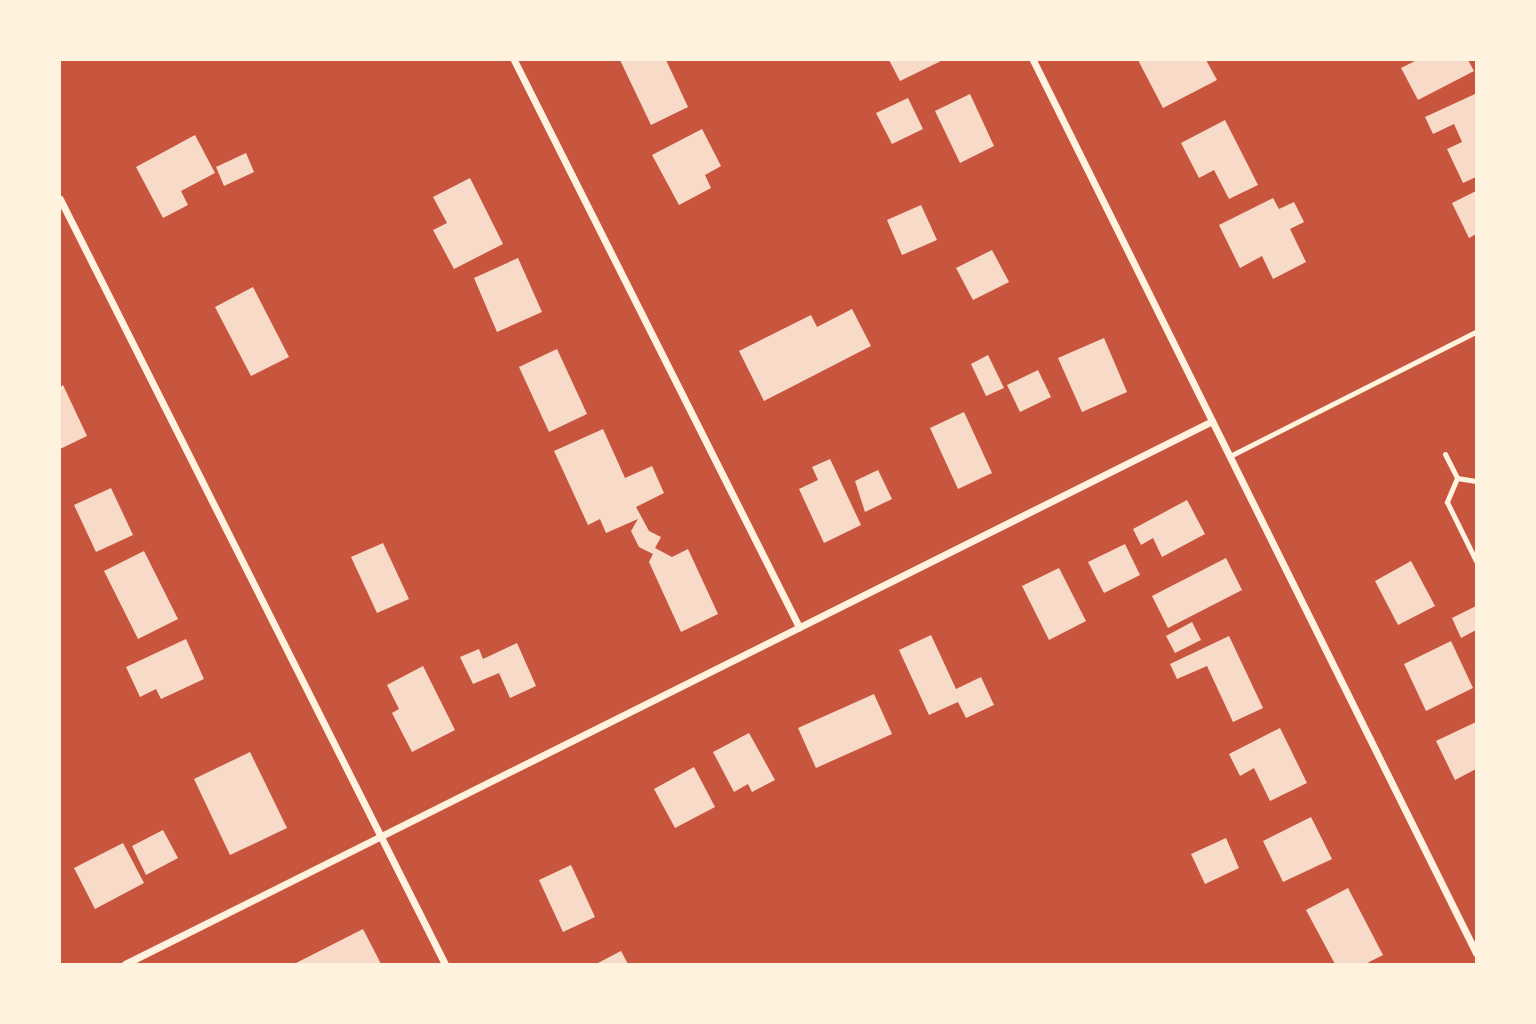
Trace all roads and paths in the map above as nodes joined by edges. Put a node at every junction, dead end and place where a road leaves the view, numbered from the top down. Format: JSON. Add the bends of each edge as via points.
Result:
{"nodes":[{"id":1,"x":514,"y":60,"type":"edge"},
{"id":2,"x":1033,"y":60,"type":"edge"},
{"id":3,"x":60,"y":199,"type":"edge"},
{"id":4,"x":1476,"y":332,"type":"edge"},
{"id":5,"x":1212,"y":421,"type":"junction"},
{"id":6,"x":1446,"y":454,"type":"dead end"},
{"id":7,"x":1230,"y":456,"type":"junction"},
{"id":8,"x":1457,"y":478,"type":"junction"},
{"id":9,"x":1476,"y":481,"type":"edge"},
{"id":10,"x":1476,"y":561,"type":"edge"},
{"id":11,"x":799,"y":627,"type":"junction"},
{"id":12,"x":381,"y":836,"type":"junction"},
{"id":13,"x":1476,"y":953,"type":"edge"},
{"id":14,"x":125,"y":964,"type":"edge"},
{"id":15,"x":445,"y":964,"type":"edge"}],
"edges":[{"from":1,"to":11,"type":"street"},
{"from":2,"to":5,"type":"street"},
{"from":3,"to":12,"type":"street"},
{"from":4,"to":7,"type":"lane"},
{"from":5,"to":7,"type":"street"},
{"from":5,"to":11,"type":"street"},
{"from":6,"to":8,"type":"lane"},
{"from":7,"to":13,"type":"street"},
{"from":8,"to":9,"type":"lane"},
{"from":8,"to":10,"type":"lane","via":[[1447,502]]},
{"from":11,"to":12,"type":"street"},
{"from":12,"to":14,"type":"street"},
{"from":12,"to":15,"type":"street"}]}
